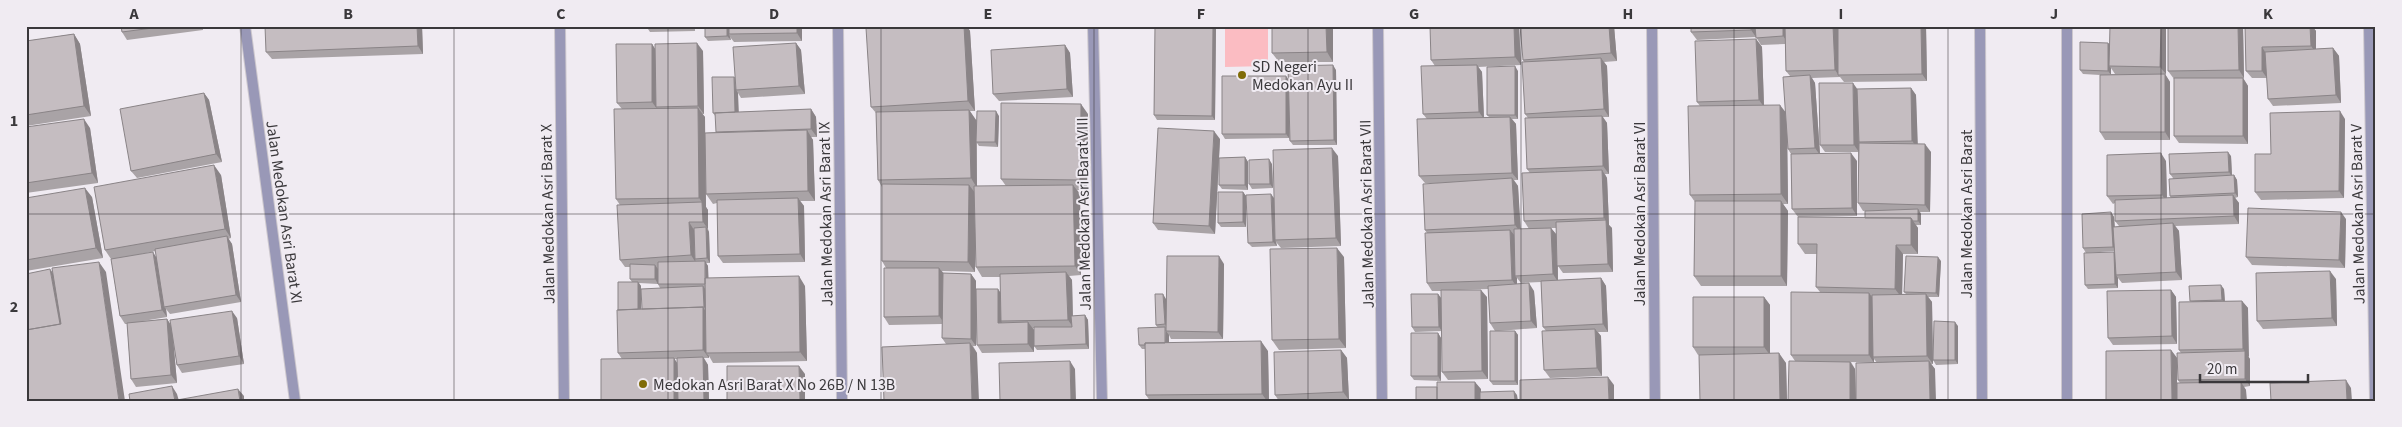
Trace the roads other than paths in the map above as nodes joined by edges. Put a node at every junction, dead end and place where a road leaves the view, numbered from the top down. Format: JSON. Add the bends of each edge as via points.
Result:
{"nodes":[{"id":1,"x":245,"y":26,"type":"edge"},
{"id":2,"x":560,"y":26,"type":"edge"},
{"id":3,"x":838,"y":26,"type":"edge"},
{"id":4,"x":1093,"y":26,"type":"edge"},
{"id":5,"x":1378,"y":26,"type":"edge"},
{"id":6,"x":1652,"y":26,"type":"edge"},
{"id":7,"x":1980,"y":26,"type":"edge"},
{"id":8,"x":2067,"y":26,"type":"edge"},
{"id":9,"x":2369,"y":26,"type":"edge"},
{"id":10,"x":295,"y":401,"type":"edge"},
{"id":11,"x":564,"y":401,"type":"edge"},
{"id":12,"x":842,"y":401,"type":"edge"},
{"id":13,"x":1102,"y":401,"type":"edge"},
{"id":14,"x":1382,"y":401,"type":"edge"},
{"id":15,"x":1655,"y":401,"type":"edge"},
{"id":16,"x":1982,"y":401,"type":"edge"},
{"id":17,"x":2067,"y":401,"type":"edge"},
{"id":18,"x":2375,"y":401,"type":"edge"}],
"edges":[{"from":1,"to":10,"type":"street","name":"Jalan Medokan Asri Barat XI"},
{"from":2,"to":11,"type":"street","name":"Jalan Medokan Asri Barat X"},
{"from":3,"to":12,"type":"street","name":"Jalan Medokan Asri Barat IX"},
{"from":4,"to":13,"type":"street","name":"Jalan Medokan Asri Barat VIII"},
{"from":5,"to":14,"type":"street","name":"Jalan Medokan Asri Barat VII"},
{"from":6,"to":15,"type":"street","name":"Jalan Medokan Asri Barat VI"},
{"from":7,"to":16,"type":"street","name":"Jalan Medokan Asri Barat"},
{"from":8,"to":17,"type":"street"},
{"from":9,"to":18,"type":"street","name":"Jalan Medokan Asri Barat V"}]}
